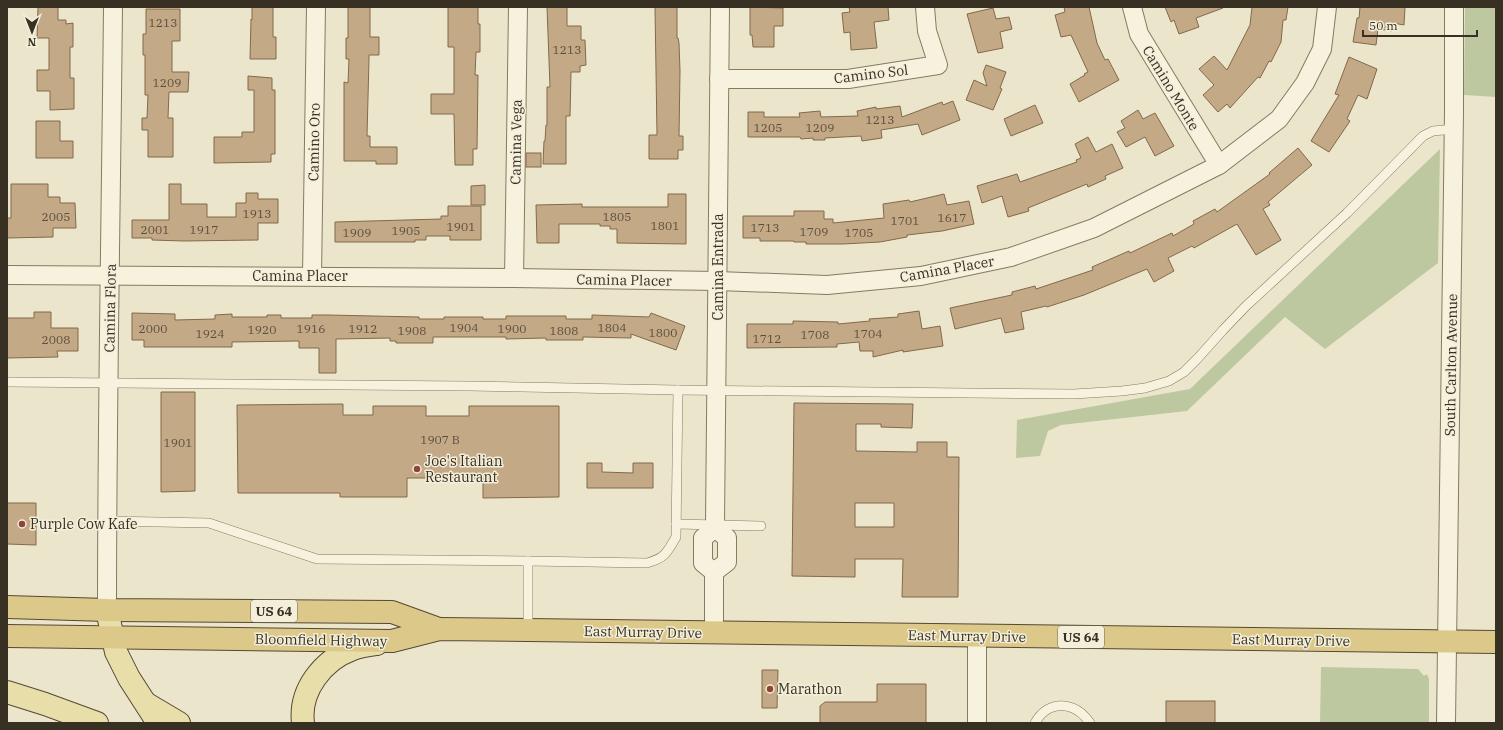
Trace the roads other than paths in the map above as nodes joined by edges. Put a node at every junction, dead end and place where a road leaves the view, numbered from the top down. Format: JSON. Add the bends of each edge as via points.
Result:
{"nodes":[{"id":1,"x":113,"y":7,"type":"edge"},
{"id":2,"x":316,"y":7,"type":"edge"},
{"id":3,"x":518,"y":7,"type":"edge"},
{"id":4,"x":720,"y":7,"type":"edge"},
{"id":5,"x":925,"y":7,"type":"edge"},
{"id":6,"x":1132,"y":7,"type":"edge"},
{"id":7,"x":1327,"y":7,"type":"edge"},
{"id":8,"x":1454,"y":7,"type":"edge"},
{"id":9,"x":719,"y":79,"type":"junction"},
{"id":10,"x":1454,"y":129,"type":"junction"},
{"id":11,"x":1218,"y":165,"type":"junction"},
{"id":12,"x":7,"y":275,"type":"edge"},
{"id":13,"x":111,"y":275,"type":"junction"},
{"id":14,"x":312,"y":276,"type":"junction"},
{"id":15,"x":514,"y":278,"type":"junction"},
{"id":16,"x":718,"y":281,"type":"junction"},
{"id":17,"x":7,"y":382,"type":"edge"},
{"id":18,"x":109,"y":383,"type":"junction"},
{"id":19,"x":678,"y":390,"type":"junction"},
{"id":20,"x":717,"y":391,"type":"junction"},
{"id":21,"x":107,"y":521,"type":"junction"},
{"id":22,"x":676,"y":524,"type":"junction"},
{"id":23,"x":715,"y":526,"type":"junction"},
{"id":24,"x":761,"y":526,"type":"dead end"},
{"id":25,"x":528,"y":561,"type":"junction"},
{"id":26,"x":714,"y":572,"type":"junction"},
{"id":27,"x":7,"y":608,"type":"edge"},
{"id":28,"x":107,"y":610,"type":"junction"},
{"id":29,"x":439,"y":629,"type":"junction"},
{"id":30,"x":528,"y":630,"type":"junction"},
{"id":31,"x":714,"y":632,"type":"junction"},
{"id":32,"x":7,"y":636,"type":"edge"},
{"id":33,"x":977,"y":636,"type":"junction"},
{"id":34,"x":112,"y":637,"type":"junction"},
{"id":35,"x":392,"y":641,"type":"junction"},
{"id":36,"x":1448,"y":642,"type":"junction"},
{"id":37,"x":1496,"y":642,"type":"edge"},
{"id":38,"x":7,"y":692,"type":"edge"},
{"id":39,"x":143,"y":702,"type":"junction"},
{"id":40,"x":97,"y":723,"type":"edge"},
{"id":41,"x":158,"y":723,"type":"edge"},
{"id":42,"x":179,"y":723,"type":"edge"},
{"id":43,"x":303,"y":723,"type":"edge"},
{"id":44,"x":977,"y":723,"type":"edge"},
{"id":45,"x":1034,"y":723,"type":"edge"},
{"id":46,"x":1090,"y":723,"type":"edge"},
{"id":47,"x":1446,"y":723,"type":"edge"}],
"edges":[{"from":1,"to":13,"type":"street","name":"Camina Flora"},
{"from":2,"to":14,"type":"street","name":"Camino Oro"},
{"from":3,"to":15,"type":"street","name":"Camina Vega"},
{"from":4,"to":9,"type":"street","name":"Camina Entrada"},
{"from":5,"to":9,"type":"street","name":"Camino Sol","via":[[927,31],[938,65],[848,79]]},
{"from":6,"to":11,"type":"street","name":"Camino Monte","via":[[1139,34]]},
{"from":7,"to":11,"type":"street","name":"Camina Placer","via":[[1322,49],[1304,83],[1280,119]]},
{"from":8,"to":10,"type":"street","name":"South Carlton Avenue"},
{"from":9,"to":16,"type":"street","name":"Camina Entrada"},
{"from":10,"to":20,"type":"lane","via":[[1432,131],[1423,136],[1347,213],[1246,306],[1184,372],[1169,381],[1145,388],[1074,394]]},
{"from":10,"to":36,"type":"street","name":"South Carlton Avenue"},
{"from":11,"to":16,"type":"street","name":"Camina Placer","via":[[1094,228],[1011,258],[921,276],[827,285]]},
{"from":12,"to":13,"type":"street","name":"Camina Placer"},
{"from":13,"to":14,"type":"street","name":"Camina Placer"},
{"from":13,"to":18,"type":"street","name":"Camina Flora"},
{"from":14,"to":15,"type":"street","name":"Camina Placer"},
{"from":15,"to":16,"type":"street","name":"Camina Placer"},
{"from":16,"to":20,"type":"street","name":"Camina Entrada"},
{"from":17,"to":18,"type":"lane"},
{"from":18,"to":19,"type":"lane"},
{"from":18,"to":21,"type":"street","name":"Camina Flora"},
{"from":19,"to":20,"type":"lane"},
{"from":19,"to":22,"type":"lane"},
{"from":20,"to":23,"type":"street","name":"Camina Entrada"},
{"from":21,"to":25,"type":"lane","via":[[209,523],[317,559]]},
{"from":21,"to":28,"type":"street","name":"Camina Flora"},
{"from":22,"to":23,"type":"lane"},
{"from":22,"to":25,"type":"lane","via":[[676,537],[668,551],[659,560],[647,563]]},
{"from":23,"to":24,"type":"lane"},
{"from":23,"to":26,"type":"street","via":[[704,538],[703,562]]},
{"from":23,"to":26,"type":"street","via":[[727,538],[727,562]]},
{"from":25,"to":30,"type":"lane"},
{"from":26,"to":31,"type":"street"},
{"from":27,"to":28,"type":"highway","name":"Bloomfield Highway","number":"US 64"},
{"from":28,"to":29,"type":"highway","name":"Bloomfield Highway","number":"US 64","via":[[392,612]]},
{"from":28,"to":34,"type":"main road"},
{"from":29,"to":30,"type":"highway","name":"East Murray Drive","number":"US 64"},
{"from":29,"to":35,"type":"highway","name":"Bloomfield Highway","number":"US 64"},
{"from":30,"to":31,"type":"highway","name":"East Murray Drive","number":"US 64"},
{"from":31,"to":33,"type":"highway","name":"East Murray Drive","number":"US 64"},
{"from":32,"to":34,"type":"highway","name":"Bloomfield Highway","number":"US 64"},
{"from":33,"to":36,"type":"highway","name":"East Murray Drive","number":"US 64"},
{"from":33,"to":44,"type":"street"},
{"from":34,"to":35,"type":"highway","name":"Bloomfield Highway","number":"US 64"},
{"from":34,"to":39,"type":"main road","via":[[116,652]]},
{"from":35,"to":43,"type":"main road","via":[[353,649],[324,666],[306,696],[302,713]]},
{"from":36,"to":37,"type":"highway","name":"East Murray Drive","number":"US 64"},
{"from":36,"to":47,"type":"street","name":"South Carlton Avenue"},
{"from":38,"to":40,"type":"main road"},
{"from":39,"to":41,"type":"main road"},
{"from":39,"to":42,"type":"main road"},
{"from":45,"to":46,"type":"lane","via":[[1040,714],[1052,706],[1067,706],[1079,711]]}]}
